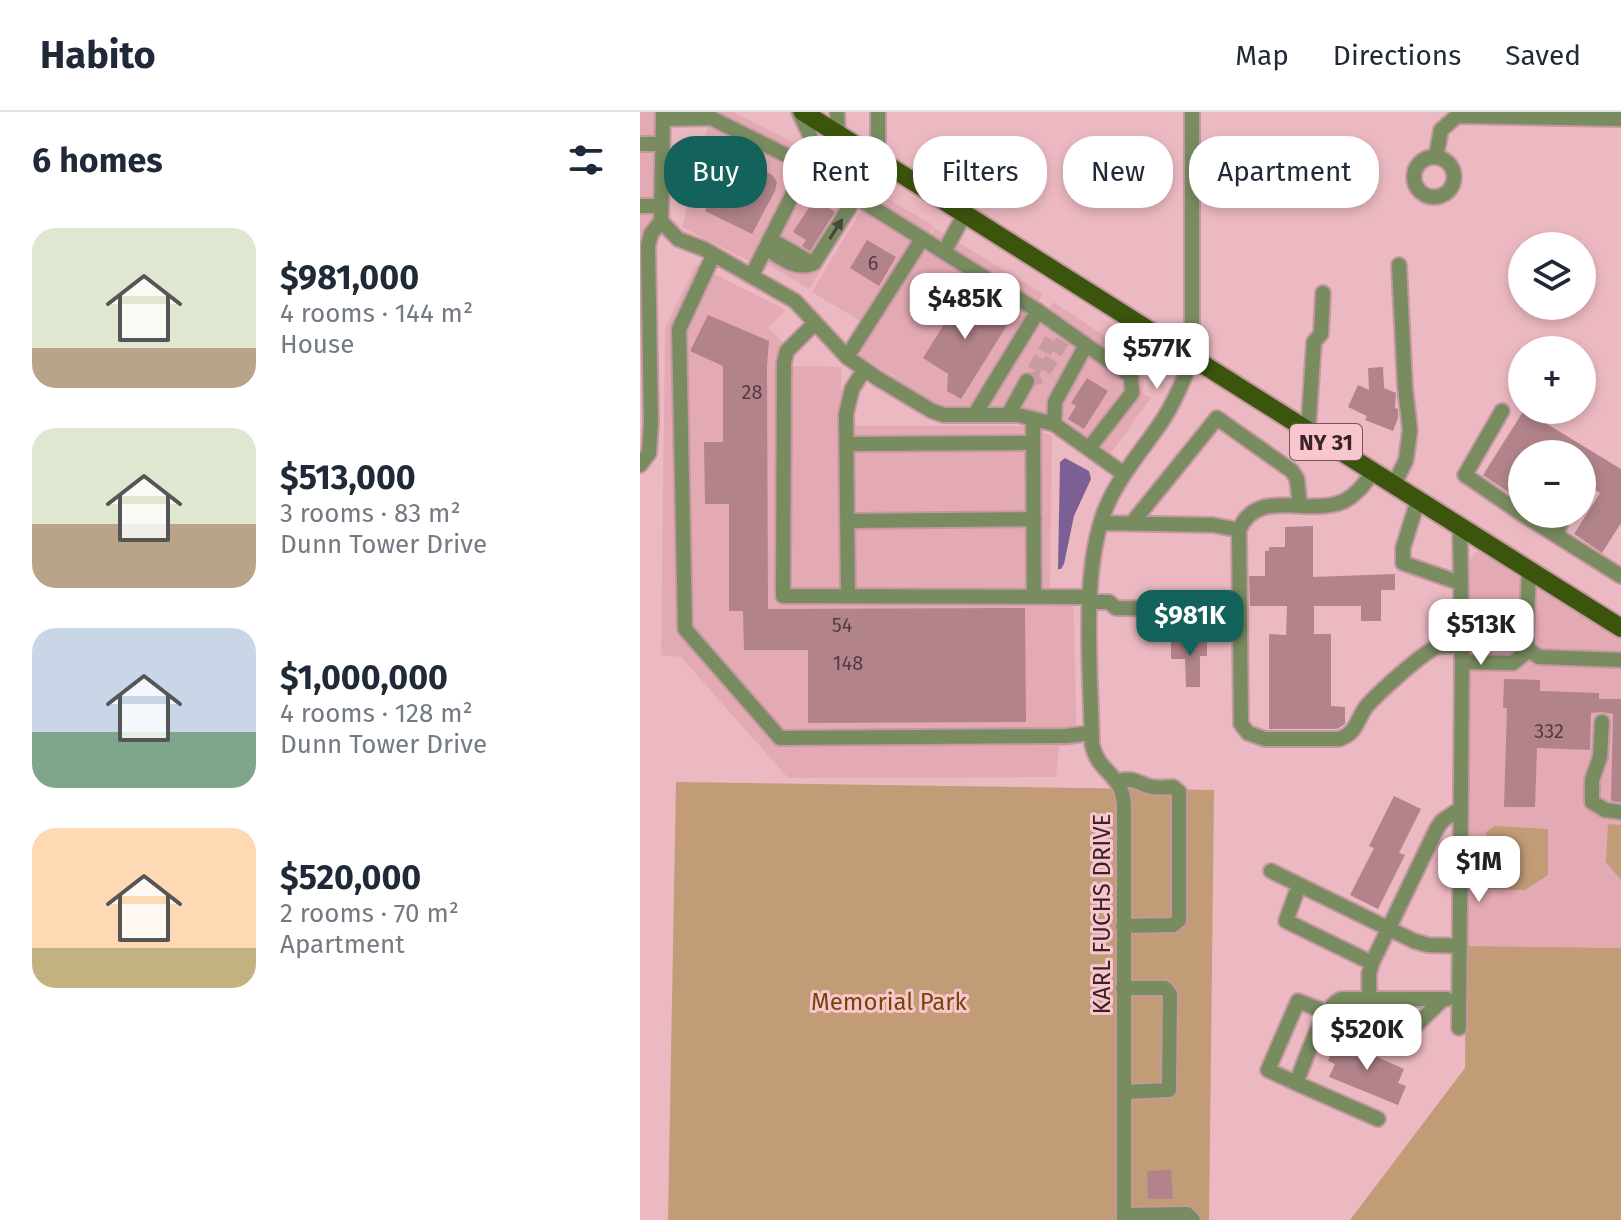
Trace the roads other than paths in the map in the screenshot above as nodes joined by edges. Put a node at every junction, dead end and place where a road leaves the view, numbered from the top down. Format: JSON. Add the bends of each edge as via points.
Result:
{"nodes":[{"id":1,"x":801,"y":112,"type":"edge"},
{"id":2,"x":837,"y":112,"type":"edge"},
{"id":3,"x":878,"y":112,"type":"edge"},
{"id":4,"x":1192,"y":112,"type":"edge"},
{"id":5,"x":663,"y":116,"type":"edge"},
{"id":6,"x":1621,"y":119,"type":"edge"},
{"id":7,"x":838,"y":135,"type":"joint"},
{"id":8,"x":810,"y":136,"type":"edge"},
{"id":9,"x":878,"y":136,"type":"edge"},
{"id":10,"x":640,"y":144,"type":"edge"},
{"id":11,"x":662,"y":144,"type":"junction"},
{"id":12,"x":783,"y":150,"type":"edge"},
{"id":13,"x":1436,"y":157,"type":"dead end"},
{"id":14,"x":897,"y":172,"type":"edge"},
{"id":15,"x":640,"y":206,"type":"edge"},
{"id":16,"x":660,"y":206,"type":"junction"},
{"id":17,"x":786,"y":208,"type":"edge"},
{"id":18,"x":849,"y":208,"type":"edge"},
{"id":19,"x":873,"y":208,"type":"edge"},
{"id":20,"x":964,"y":215,"type":"junction"},
{"id":21,"x":661,"y":221,"type":"junction"},
{"id":22,"x":922,"y":239,"type":"junction"},
{"id":23,"x":768,"y":244,"type":"junction"},
{"id":24,"x":944,"y":252,"type":"junction"},
{"id":25,"x":713,"y":256,"type":"junction"},
{"id":26,"x":1399,"y":265,"type":"dead end"},
{"id":27,"x":752,"y":275,"type":"junction"},
{"id":28,"x":1323,"y":293,"type":"dead end"},
{"id":29,"x":1038,"y":311,"type":"junction"},
{"id":30,"x":644,"y":324,"type":"edge"},
{"id":31,"x":814,"y":324,"type":"junction"},
{"id":32,"x":1086,"y":345,"type":"junction"},
{"id":33,"x":847,"y":357,"type":"junction"},
{"id":34,"x":1192,"y":358,"type":"junction"},
{"id":35,"x":864,"y":370,"type":"junction"},
{"id":36,"x":1027,"y":381,"type":"tunnel mouth"},
{"id":37,"x":1502,"y":411,"type":"dead end"},
{"id":38,"x":975,"y":414,"type":"junction"},
{"id":39,"x":1008,"y":415,"type":"junction"},
{"id":40,"x":1033,"y":419,"type":"junction"},
{"id":41,"x":1054,"y":424,"type":"junction"},
{"id":42,"x":1308,"y":431,"type":"junction"},
{"id":43,"x":1033,"y":443,"type":"junction"},
{"id":44,"x":846,"y":444,"type":"junction"},
{"id":45,"x":1090,"y":447,"type":"junction"},
{"id":46,"x":640,"y":465,"type":"edge"},
{"id":47,"x":1374,"y":471,"type":"junction"},
{"id":48,"x":1124,"y":474,"type":"junction"},
{"id":49,"x":1394,"y":485,"type":"junction"},
{"id":50,"x":1418,"y":500,"type":"junction"},
{"id":51,"x":1508,"y":504,"type":"edge"},
{"id":52,"x":1300,"y":506,"type":"junction"},
{"id":53,"x":1034,"y":519,"type":"junction"},
{"id":54,"x":847,"y":521,"type":"junction"},
{"id":55,"x":1101,"y":523,"type":"junction"},
{"id":56,"x":1132,"y":523,"type":"junction"},
{"id":57,"x":1460,"y":526,"type":"junction"},
{"id":58,"x":1545,"y":528,"type":"edge"},
{"id":59,"x":1559,"y":528,"type":"edge"},
{"id":60,"x":1239,"y":530,"type":"junction"},
{"id":61,"x":1556,"y":535,"type":"junction"},
{"id":62,"x":1621,"y":557,"type":"edge"},
{"id":63,"x":1529,"y":569,"type":"junction"},
{"id":64,"x":1617,"y":573,"type":"edge"},
{"id":65,"x":1460,"y":583,"type":"junction"},
{"id":66,"x":848,"y":596,"type":"junction"},
{"id":67,"x":1034,"y":597,"type":"junction"},
{"id":68,"x":1090,"y":599,"type":"junction"},
{"id":69,"x":1240,"y":610,"type":"junction"},
{"id":70,"x":1621,"y":628,"type":"edge"},
{"id":71,"x":1462,"y":646,"type":"junction"},
{"id":72,"x":1529,"y":650,"type":"junction"},
{"id":73,"x":1621,"y":660,"type":"edge"},
{"id":74,"x":1462,"y":662,"type":"junction"},
{"id":75,"x":1602,"y":722,"type":"dead end"},
{"id":76,"x":1091,"y":733,"type":"junction"},
{"id":77,"x":1119,"y":781,"type":"junction"},
{"id":78,"x":1461,"y":808,"type":"junction"},
{"id":79,"x":1621,"y":812,"type":"edge"},
{"id":80,"x":1271,"y":871,"type":"dead end"},
{"id":81,"x":1299,"y":885,"type":"junction"},
{"id":82,"x":1123,"y":926,"type":"junction"},
{"id":83,"x":1389,"y":929,"type":"junction"},
{"id":84,"x":1460,"y":946,"type":"junction"},
{"id":85,"x":1372,"y":963,"type":"junction"},
{"id":86,"x":1123,"y":988,"type":"junction"},
{"id":87,"x":1368,"y":999,"type":"junction"},
{"id":88,"x":1443,"y":999,"type":"junction"},
{"id":89,"x":1459,"y":999,"type":"junction"},
{"id":90,"x":1326,"y":1012,"type":"junction"},
{"id":91,"x":1459,"y":1028,"type":"dead end"},
{"id":92,"x":1296,"y":1083,"type":"junction"},
{"id":93,"x":1124,"y":1092,"type":"junction"},
{"id":94,"x":1378,"y":1119,"type":"dead end"},
{"id":95,"x":1124,"y":1218,"type":"edge"},
{"id":96,"x":1193,"y":1220,"type":"edge"}],
"edges":[{"from":1,"to":7,"type":"main road","number":"NY 31"},
{"from":1,"to":8,"type":"street"},
{"from":2,"to":7,"type":"street"},
{"from":3,"to":9,"type":"street"},
{"from":4,"to":34,"type":"street"},
{"from":5,"to":11,"type":"street"},
{"from":5,"to":12,"type":"street","via":[[711,118]]},
{"from":6,"to":13,"type":"street","via":[[1457,116],[1441,130]]},
{"from":10,"to":11,"type":"street"},
{"from":11,"to":16,"type":"street"},
{"from":14,"to":20,"type":"main road","number":"NY 31"},
{"from":15,"to":16,"type":"street"},
{"from":16,"to":21,"type":"street"},
{"from":17,"to":23,"type":"street"},
{"from":23,"to":18,"type":"street","one_way":true,"via":[[796,265],[814,263]]},
{"from":19,"to":22,"type":"street"},
{"from":20,"to":24,"type":"street"},
{"from":20,"to":34,"type":"main road","number":"NY 31"},
{"from":21,"to":25,"type":"street","via":[[678,239]]},
{"from":21,"to":30,"type":"street","via":[[648,246]]},
{"from":22,"to":24,"type":"street"},
{"from":22,"to":33,"type":"street"},
{"from":23,"to":27,"type":"street"},
{"from":24,"to":29,"type":"street"},
{"from":25,"to":27,"type":"street"},
{"from":25,"to":76,"type":"street","via":[[679,329],[685,629],[780,738]]},
{"from":26,"to":49,"type":"street","via":[[1410,430],[1406,460]]},
{"from":27,"to":31,"type":"street","via":[[795,301]]},
{"from":28,"to":42,"type":"street"},
{"from":29,"to":32,"type":"street"},
{"from":29,"to":38,"type":"street"},
{"from":30,"to":46,"type":"street","via":[[651,423],[649,453]]},
{"from":31,"to":33,"type":"street"},
{"from":31,"to":66,"type":"street","via":[[787,351],[784,362],[783,596]]},
{"from":32,"to":41,"type":"street","via":[[1055,402]]},
{"from":32,"to":45,"type":"street","via":[[1131,376],[1132,393]]},
{"from":33,"to":35,"type":"street"},
{"from":34,"to":42,"type":"main road","number":"NY 31"},
{"from":34,"to":48,"type":"street","name":"KARL FUCHS DRIVE","via":[[1178,394]]},
{"from":35,"to":38,"type":"street","via":[[932,411]]},
{"from":35,"to":44,"type":"street","via":[[848,403]]},
{"from":36,"to":39,"type":"street"},
{"from":37,"to":51,"type":"street","via":[[1465,475]]},
{"from":38,"to":39,"type":"street"},
{"from":39,"to":40,"type":"street"},
{"from":40,"to":41,"type":"street"},
{"from":40,"to":43,"type":"street"},
{"from":41,"to":45,"type":"street"},
{"from":42,"to":47,"type":"main road","number":"NY 31"},
{"from":43,"to":44,"type":"street"},
{"from":43,"to":53,"type":"street"},
{"from":44,"to":54,"type":"street"},
{"from":45,"to":48,"type":"street"},
{"from":47,"to":49,"type":"main road","number":"NY 31"},
{"from":47,"to":52,"type":"street","via":[[1345,501]]},
{"from":48,"to":55,"type":"street","name":"KARL FUCHS DRIVE"},
{"from":49,"to":50,"type":"main road","number":"NY 31"},
{"from":50,"to":57,"type":"main road","number":"NY 31"},
{"from":50,"to":65,"type":"street","via":[[1403,563]]},
{"from":52,"to":56,"type":"street","via":[[1292,471],[1217,418]]},
{"from":52,"to":60,"type":"street","via":[[1259,507],[1244,518]]},
{"from":53,"to":54,"type":"street"},
{"from":53,"to":67,"type":"street"},
{"from":54,"to":66,"type":"street"},
{"from":55,"to":56,"type":"street"},
{"from":55,"to":68,"type":"street","name":"KARL FUCHS DRIVE"},
{"from":56,"to":60,"type":"street"},
{"from":57,"to":63,"type":"main road","number":"NY 31"},
{"from":57,"to":65,"type":"street"},
{"from":58,"to":61,"type":"street"},
{"from":59,"to":61,"type":"street"},
{"from":60,"to":69,"type":"street"},
{"from":61,"to":64,"type":"street"},
{"from":62,"to":64,"type":"street"},
{"from":63,"to":70,"type":"main road","number":"NY 31"},
{"from":63,"to":72,"type":"street"},
{"from":65,"to":71,"type":"street"},
{"from":66,"to":67,"type":"street"},
{"from":67,"to":68,"type":"street"},
{"from":68,"to":69,"type":"street","via":[[1116,608]]},
{"from":68,"to":76,"type":"street","name":"KARL FUCHS DRIVE"},
{"from":69,"to":71,"type":"street","via":[[1241,724],[1265,739],[1348,736],[1372,700],[1422,656],[1438,647]]},
{"from":71,"to":74,"type":"street"},
{"from":72,"to":73,"type":"street","via":[[1539,657]]},
{"from":72,"to":74,"type":"street","via":[[1513,663]]},
{"from":74,"to":78,"type":"street"},
{"from":75,"to":79,"type":"street","via":[[1592,802]]},
{"from":76,"to":77,"type":"street","name":"KARL FUCHS DRIVE","via":[[1097,760]]},
{"from":77,"to":82,"type":"street","name":"KARL FUCHS DRIVE","via":[[1124,805]]},
{"from":77,"to":82,"type":"street","via":[[1130,778],[1179,792],[1179,920],[1173,925]]},
{"from":78,"to":83,"type":"street","via":[[1437,828]]},
{"from":78,"to":84,"type":"street"},
{"from":80,"to":81,"type":"street"},
{"from":81,"to":83,"type":"street"},
{"from":81,"to":85,"type":"street","via":[[1286,921]]},
{"from":82,"to":86,"type":"street","name":"KARL FUCHS DRIVE"},
{"from":83,"to":84,"type":"street","via":[[1428,945]]},
{"from":83,"to":85,"type":"street"},
{"from":84,"to":89,"type":"street"},
{"from":85,"to":87,"type":"street"},
{"from":86,"to":93,"type":"street","name":"KARL FUCHS DRIVE"},
{"from":86,"to":93,"type":"street","via":[[1169,990],[1170,1024],[1169,1090]]},
{"from":87,"to":88,"type":"street"},
{"from":87,"to":88,"type":"street","via":[[1370,1030],[1380,1041],[1393,1043],[1406,1037]]},
{"from":87,"to":90,"type":"street","via":[[1335,1000]]},
{"from":88,"to":89,"type":"street"},
{"from":89,"to":91,"type":"street"},
{"from":90,"to":92,"type":"street"},
{"from":90,"to":92,"type":"street","via":[[1298,1001],[1268,1070]]},
{"from":92,"to":94,"type":"street"},
{"from":93,"to":95,"type":"street","name":"KARL FUCHS DRIVE"},
{"from":95,"to":96,"type":"street","via":[[1187,1214]]}]}
